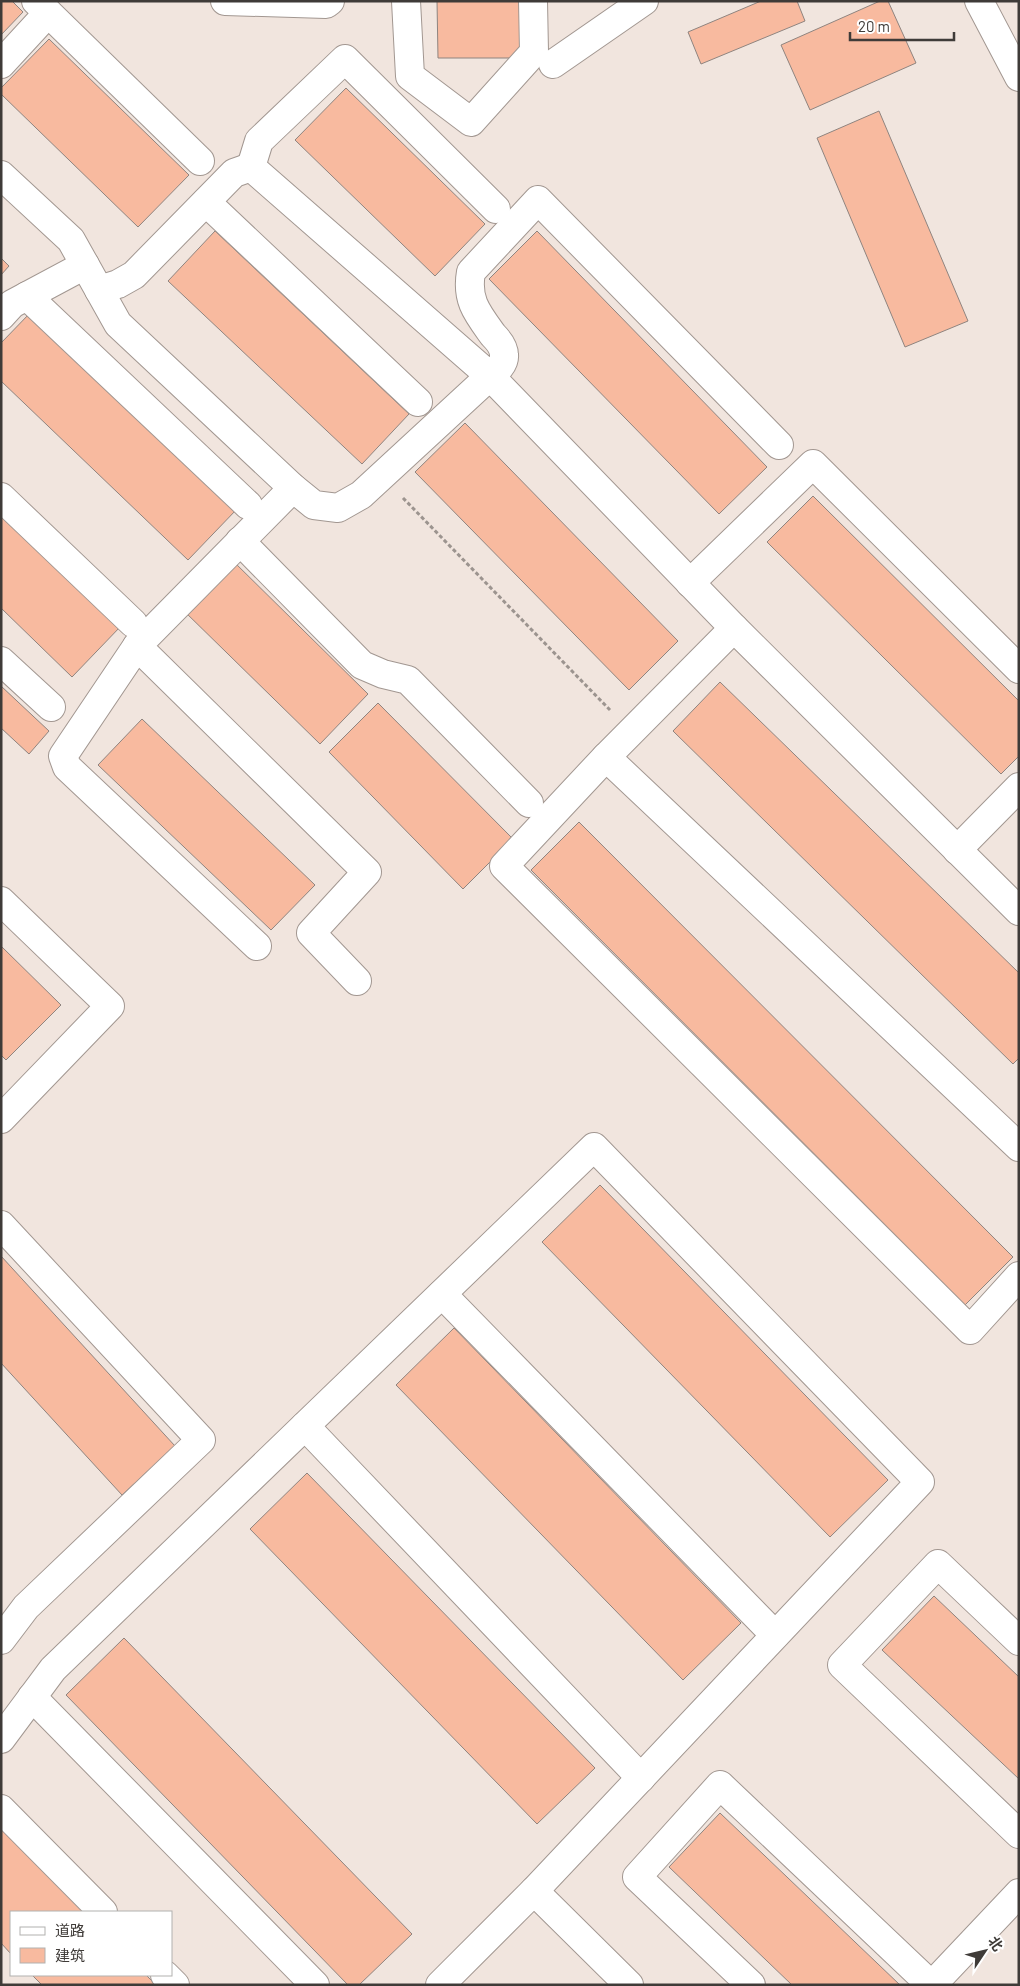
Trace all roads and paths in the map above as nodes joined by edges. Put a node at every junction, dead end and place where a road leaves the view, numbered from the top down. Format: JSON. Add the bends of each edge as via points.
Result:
{"nodes":[{"id":1,"x":225,"y":1,"type":"edge"},
{"id":2,"x":330,"y":1,"type":"edge"},
{"id":3,"x":406,"y":1,"type":"edge"},
{"id":4,"x":533,"y":1,"type":"edge"},
{"id":5,"x":644,"y":1,"type":"edge"},
{"id":6,"x":979,"y":1,"type":"edge"},
{"id":7,"x":42,"y":7,"type":"edge"},
{"id":8,"x":1,"y":64,"type":"edge"},
{"id":9,"x":553,"y":64,"type":"dead end"},
{"id":10,"x":1019,"y":77,"type":"edge"},
{"id":11,"x":200,"y":162,"type":"dead end"},
{"id":12,"x":251,"y":167,"type":"junction"},
{"id":13,"x":1,"y":175,"type":"edge"},
{"id":14,"x":206,"y":202,"type":"junction"},
{"id":15,"x":496,"y":210,"type":"dead end"},
{"id":16,"x":85,"y":265,"type":"junction"},
{"id":17,"x":99,"y":290,"type":"junction"},
{"id":18,"x":27,"y":296,"type":"junction"},
{"id":19,"x":1,"y":316,"type":"edge"},
{"id":20,"x":490,"y":376,"type":"junction"},
{"id":21,"x":418,"y":402,"type":"dead end"},
{"id":22,"x":779,"y":445,"type":"dead end"},
{"id":23,"x":382,"y":476,"type":"junction"},
{"id":24,"x":292,"y":488,"type":"junction"},
{"id":25,"x":1,"y":497,"type":"edge"},
{"id":26,"x":248,"y":505,"type":"dead end"},
{"id":27,"x":240,"y":541,"type":"junction"},
{"id":28,"x":690,"y":583,"type":"junction"},
{"id":29,"x":734,"y":628,"type":"junction"},
{"id":30,"x":135,"y":634,"type":"junction"},
{"id":31,"x":1,"y":661,"type":"edge"},
{"id":32,"x":1019,"y":670,"type":"edge"},
{"id":33,"x":51,"y":707,"type":"dead end"},
{"id":34,"x":612,"y":711,"type":"dead end"},
{"id":35,"x":606,"y":757,"type":"junction"},
{"id":36,"x":1019,"y":787,"type":"edge"},
{"id":37,"x":529,"y":804,"type":"dead end"},
{"id":38,"x":957,"y":850,"type":"junction"},
{"id":39,"x":1,"y":901,"type":"edge"},
{"id":40,"x":1019,"y":911,"type":"edge"},
{"id":41,"x":257,"y":946,"type":"dead end"},
{"id":42,"x":357,"y":981,"type":"dead end"},
{"id":43,"x":1,"y":1119,"type":"edge"},
{"id":44,"x":1019,"y":1147,"type":"edge"},
{"id":45,"x":1,"y":1225,"type":"edge"},
{"id":46,"x":1019,"y":1276,"type":"edge"},
{"id":47,"x":442,"y":1294,"type":"junction"},
{"id":48,"x":305,"y":1426,"type":"junction"},
{"id":49,"x":775,"y":1635,"type":"junction"},
{"id":50,"x":1,"y":1640,"type":"edge"},
{"id":51,"x":1019,"y":1641,"type":"edge"},
{"id":52,"x":32,"y":1696,"type":"junction"},
{"id":53,"x":1,"y":1739,"type":"edge"},
{"id":54,"x":641,"y":1778,"type":"junction"},
{"id":55,"x":1,"y":1809,"type":"edge"},
{"id":56,"x":1019,"y":1834,"type":"edge"},
{"id":57,"x":534,"y":1891,"type":"junction"},
{"id":58,"x":1019,"y":1893,"type":"edge"},
{"id":59,"x":102,"y":1911,"type":"edge"},
{"id":60,"x":166,"y":1976,"type":"edge"},
{"id":61,"x":175,"y":1985,"type":"edge"},
{"id":62,"x":315,"y":1985,"type":"edge"},
{"id":63,"x":440,"y":1985,"type":"edge"},
{"id":64,"x":629,"y":1985,"type":"edge"},
{"id":65,"x":751,"y":1985,"type":"edge"},
{"id":66,"x":932,"y":1985,"type":"edge"}],
"edges":[{"from":1,"to":2,"type":"street","via":[[326,4]]},
{"from":3,"to":4,"type":"street","via":[[410,76],[471,122],[534,52]]},
{"from":5,"to":9,"type":"street"},
{"from":6,"to":10,"type":"street"},
{"from":7,"to":8,"type":"street"},
{"from":7,"to":11,"type":"street"},
{"from":12,"to":14,"type":"street","via":[[234,173]]},
{"from":12,"to":15,"type":"street","via":[[259,141],[344,59]]},
{"from":12,"to":20,"type":"street"},
{"from":13,"to":16,"type":"street","via":[[71,240]]},
{"from":14,"to":17,"type":"street","via":[[134,275]]},
{"from":14,"to":21,"type":"street"},
{"from":16,"to":17,"type":"street"},
{"from":16,"to":18,"type":"street"},
{"from":17,"to":24,"type":"street","via":[[118,324]]},
{"from":18,"to":19,"type":"street","via":[[12,304]]},
{"from":18,"to":26,"type":"street"},
{"from":20,"to":22,"type":"street","via":[[502,365],[505,356],[474,304],[468,286],[471,272],[538,200]]},
{"from":20,"to":23,"type":"street"},
{"from":20,"to":28,"type":"street"},
{"from":23,"to":24,"type":"street","via":[[361,495],[338,508],[314,505]]},
{"from":23,"to":34,"type":"path"},
{"from":24,"to":27,"type":"street"},
{"from":25,"to":30,"type":"street"},
{"from":27,"to":30,"type":"street"},
{"from":27,"to":37,"type":"street","via":[[362,665],[408,680]]},
{"from":28,"to":29,"type":"street"},
{"from":28,"to":32,"type":"street","via":[[813,464]]},
{"from":29,"to":35,"type":"street"},
{"from":29,"to":38,"type":"street"},
{"from":30,"to":41,"type":"street","via":[[63,756],[67,767]]},
{"from":30,"to":42,"type":"street","via":[[367,872],[311,933]]},
{"from":31,"to":33,"type":"street"},
{"from":35,"to":44,"type":"street"},
{"from":35,"to":46,"type":"street","via":[[504,866],[970,1330]]},
{"from":36,"to":38,"type":"street"},
{"from":38,"to":40,"type":"street"},
{"from":39,"to":43,"type":"street","via":[[110,1006]]},
{"from":45,"to":50,"type":"street","via":[[201,1440],[26,1607]]},
{"from":47,"to":48,"type":"street"},
{"from":47,"to":49,"type":"street"},
{"from":47,"to":49,"type":"street","via":[[594,1147],[920,1482]]},
{"from":48,"to":52,"type":"street","via":[[54,1669]]},
{"from":48,"to":54,"type":"street"},
{"from":49,"to":54,"type":"street"},
{"from":51,"to":56,"type":"street","via":[[938,1564],[842,1665]]},
{"from":52,"to":53,"type":"street"},
{"from":52,"to":62,"type":"street"},
{"from":54,"to":57,"type":"street"},
{"from":55,"to":59,"type":"street"},
{"from":57,"to":63,"type":"street"},
{"from":57,"to":64,"type":"street"},
{"from":58,"to":66,"type":"street"},
{"from":60,"to":61,"type":"street"},
{"from":65,"to":66,"type":"street","via":[[637,1877],[720,1785]]}]}
